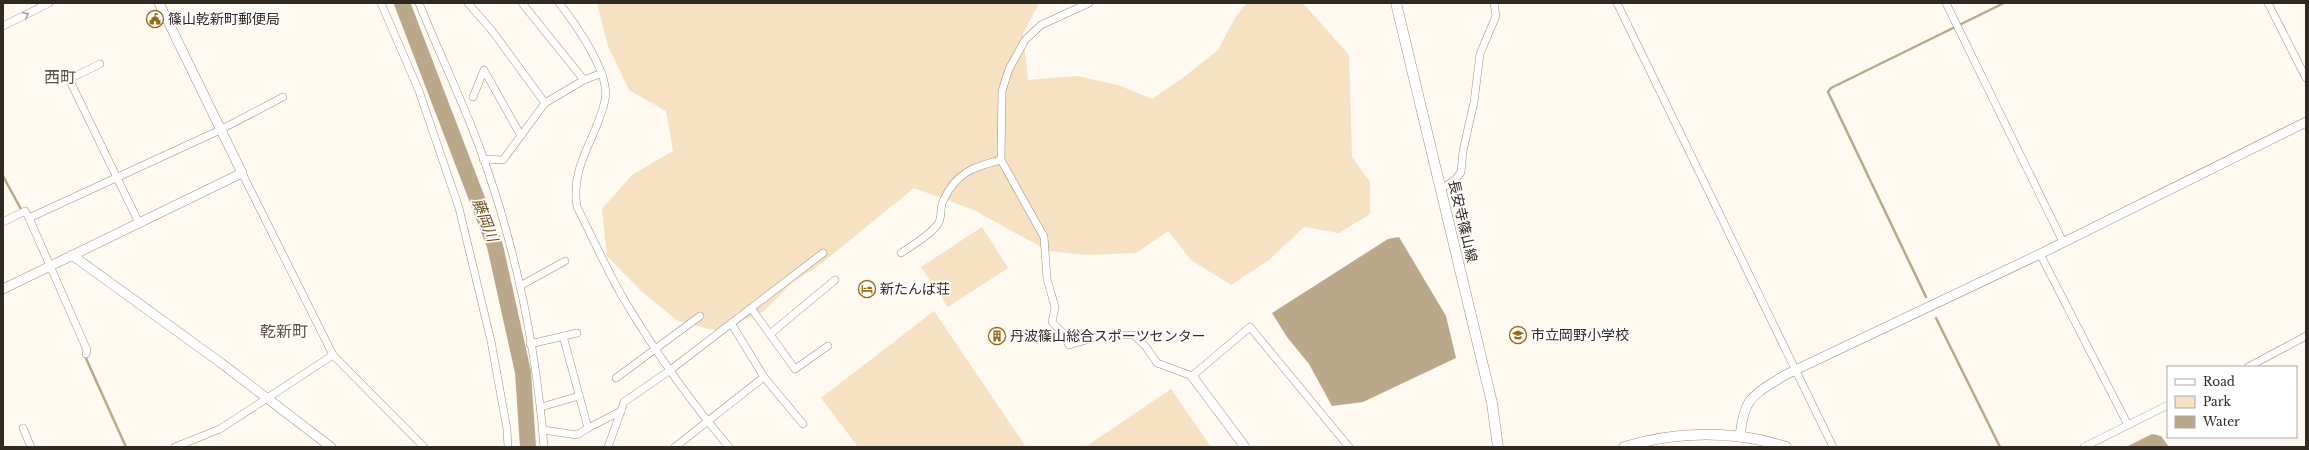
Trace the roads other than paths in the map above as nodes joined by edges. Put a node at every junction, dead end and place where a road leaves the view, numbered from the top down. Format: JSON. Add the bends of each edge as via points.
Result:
{"nodes":[{"id":1,"x":49,"y":3,"type":"edge"},
{"id":2,"x":159,"y":3,"type":"edge"},
{"id":3,"x":381,"y":3,"type":"edge"},
{"id":4,"x":419,"y":3,"type":"edge"},
{"id":5,"x":468,"y":3,"type":"edge"},
{"id":6,"x":522,"y":3,"type":"edge"},
{"id":7,"x":559,"y":3,"type":"edge"},
{"id":8,"x":1089,"y":3,"type":"edge"},
{"id":9,"x":1396,"y":3,"type":"edge"},
{"id":10,"x":1494,"y":3,"type":"edge"},
{"id":11,"x":1617,"y":3,"type":"edge"},
{"id":12,"x":1946,"y":3,"type":"edge"},
{"id":13,"x":2268,"y":3,"type":"edge"},
{"id":14,"x":3,"y":26,"type":"edge"},
{"id":15,"x":100,"y":64,"type":"dead end"},
{"id":16,"x":602,"y":73,"type":"junction"},
{"id":17,"x":2306,"y":78,"type":"edge"},
{"id":18,"x":584,"y":80,"type":"junction"},
{"id":19,"x":282,"y":97,"type":"dead end"},
{"id":20,"x":473,"y":98,"type":"dead end"},
{"id":21,"x":545,"y":103,"type":"junction"},
{"id":22,"x":2306,"y":122,"type":"edge"},
{"id":23,"x":220,"y":130,"type":"junction"},
{"id":24,"x":521,"y":136,"type":"junction"},
{"id":25,"x":483,"y":159,"type":"junction"},
{"id":26,"x":1001,"y":160,"type":"junction"},
{"id":27,"x":242,"y":173,"type":"junction"},
{"id":28,"x":118,"y":177,"type":"junction"},
{"id":29,"x":1442,"y":188,"type":"junction"},
{"id":30,"x":29,"y":218,"type":"junction"},
{"id":31,"x":3,"y":222,"type":"edge"},
{"id":32,"x":139,"y":223,"type":"junction"},
{"id":33,"x":2063,"y":242,"type":"junction"},
{"id":34,"x":823,"y":253,"type":"dead end"},
{"id":35,"x":900,"y":253,"type":"dead end"},
{"id":36,"x":2040,"y":254,"type":"junction"},
{"id":37,"x":72,"y":255,"type":"junction"},
{"id":38,"x":565,"y":261,"type":"dead end"},
{"id":39,"x":52,"y":266,"type":"junction"},
{"id":40,"x":835,"y":280,"type":"dead end"},
{"id":41,"x":520,"y":286,"type":"junction"},
{"id":42,"x":3,"y":289,"type":"edge"},
{"id":43,"x":751,"y":308,"type":"junction"},
{"id":44,"x":700,"y":316,"type":"dead end"},
{"id":45,"x":731,"y":323,"type":"junction"},
{"id":46,"x":577,"y":333,"type":"dead end"},
{"id":47,"x":770,"y":334,"type":"junction"},
{"id":48,"x":563,"y":336,"type":"junction"},
{"id":49,"x":2306,"y":336,"type":"edge"},
{"id":50,"x":530,"y":344,"type":"junction"},
{"id":51,"x":828,"y":346,"type":"dead end"},
{"id":52,"x":654,"y":348,"type":"junction"},
{"id":53,"x":86,"y":354,"type":"dead end"},
{"id":54,"x":333,"y":355,"type":"junction"},
{"id":55,"x":2250,"y":366,"type":"edge"},
{"id":56,"x":1795,"y":371,"type":"junction"},
{"id":57,"x":669,"y":372,"type":"junction"},
{"id":58,"x":1192,"y":376,"type":"junction"},
{"id":59,"x":764,"y":377,"type":"junction"},
{"id":60,"x":616,"y":378,"type":"dead end"},
{"id":61,"x":579,"y":396,"type":"junction"},
{"id":62,"x":266,"y":398,"type":"junction"},
{"id":63,"x":2167,"y":406,"type":"edge"},
{"id":64,"x":541,"y":407,"type":"junction"},
{"id":65,"x":621,"y":411,"type":"junction"},
{"id":66,"x":708,"y":422,"type":"junction"},
{"id":67,"x":803,"y":424,"type":"dead end"},
{"id":68,"x":2128,"y":425,"type":"junction"},
{"id":69,"x":23,"y":428,"type":"dead end"},
{"id":70,"x":588,"y":428,"type":"junction"},
{"id":71,"x":542,"y":430,"type":"junction"},
{"id":72,"x":1740,"y":437,"type":"junction"},
{"id":73,"x":31,"y":447,"type":"edge"},
{"id":74,"x":175,"y":447,"type":"edge"},
{"id":75,"x":331,"y":447,"type":"edge"},
{"id":76,"x":424,"y":447,"type":"edge"},
{"id":77,"x":508,"y":447,"type":"edge"},
{"id":78,"x":544,"y":447,"type":"edge"},
{"id":79,"x":608,"y":447,"type":"edge"},
{"id":80,"x":674,"y":447,"type":"edge"},
{"id":81,"x":729,"y":447,"type":"edge"},
{"id":82,"x":1245,"y":447,"type":"edge"},
{"id":83,"x":1349,"y":447,"type":"edge"},
{"id":84,"x":1498,"y":447,"type":"edge"},
{"id":85,"x":1624,"y":447,"type":"edge"},
{"id":86,"x":1786,"y":447,"type":"edge"},
{"id":87,"x":1833,"y":447,"type":"edge"},
{"id":88,"x":2084,"y":447,"type":"edge"}],
"edges":[{"from":14,"to":1,"type":"street","one_way":true},
{"from":2,"to":23,"type":"street"},
{"from":3,"to":77,"type":"street","via":[[419,91],[459,208],[491,341]]},
{"from":4,"to":25,"type":"street"},
{"from":5,"to":21,"type":"street","via":[[493,32]]},
{"from":6,"to":18,"type":"street"},
{"from":7,"to":16,"type":"street","via":[[572,19]]},
{"from":8,"to":26,"type":"street","via":[[1041,25],[1025,40],[1009,69],[1002,91]]},
{"from":9,"to":29,"type":"main road","name":"長安寺篠山線"},
{"from":10,"to":29,"type":"street","via":[[1496,16],[1480,54],[1461,172],[1455,180]]},
{"from":11,"to":56,"type":"street"},
{"from":12,"to":33,"type":"street"},
{"from":13,"to":17,"type":"street"},
{"from":15,"to":28,"type":"street","via":[[69,79]]},
{"from":16,"to":18,"type":"street"},
{"from":16,"to":52,"type":"street","via":[[606,99],[580,161],[574,190],[577,207],[625,301]]},
{"from":18,"to":21,"type":"street"},
{"from":19,"to":23,"type":"street"},
{"from":20,"to":24,"type":"street","via":[[484,70]]},
{"from":21,"to":24,"type":"street"},
{"from":22,"to":33,"type":"street"},
{"from":23,"to":27,"type":"street"},
{"from":23,"to":28,"type":"street"},
{"from":24,"to":25,"type":"street","via":[[503,160]]},
{"from":25,"to":41,"type":"street"},
{"from":26,"to":35,"type":"street","via":[[982,165],[958,177],[943,202],[939,223]]},
{"from":26,"to":58,"type":"street","via":[[1044,237],[1047,279],[1054,307],[1052,322],[1062,332],[1069,346],[1104,335],[1134,335],[1157,363]]},
{"from":27,"to":32,"type":"street"},
{"from":27,"to":54,"type":"street"},
{"from":28,"to":30,"type":"street"},
{"from":28,"to":32,"type":"street"},
{"from":29,"to":84,"type":"main road","name":"長安寺篠山線","via":[[1492,402]]},
{"from":30,"to":31,"type":"street","via":[[25,211]]},
{"from":30,"to":39,"type":"street"},
{"from":32,"to":37,"type":"street"},
{"from":33,"to":36,"type":"street"},
{"from":34,"to":43,"type":"street"},
{"from":36,"to":56,"type":"street"},
{"from":36,"to":68,"type":"street"},
{"from":37,"to":39,"type":"street"},
{"from":37,"to":62,"type":"street"},
{"from":38,"to":41,"type":"street"},
{"from":39,"to":42,"type":"street"},
{"from":39,"to":53,"type":"street","via":[[87,350]]},
{"from":40,"to":47,"type":"street"},
{"from":41,"to":50,"type":"street"},
{"from":43,"to":45,"type":"street"},
{"from":43,"to":47,"type":"street"},
{"from":44,"to":52,"type":"street"},
{"from":45,"to":57,"type":"street"},
{"from":45,"to":59,"type":"street"},
{"from":46,"to":48,"type":"street"},
{"from":47,"to":51,"type":"street","via":[[795,370]]},
{"from":48,"to":50,"type":"street"},
{"from":48,"to":61,"type":"street"},
{"from":49,"to":55,"type":"street"},
{"from":50,"to":64,"type":"street"},
{"from":52,"to":57,"type":"street"},
{"from":52,"to":60,"type":"street"},
{"from":54,"to":62,"type":"street"},
{"from":54,"to":76,"type":"street"},
{"from":56,"to":72,"type":"street","via":[[1764,389],[1748,402],[1742,414]]},
{"from":56,"to":87,"type":"street"},
{"from":57,"to":65,"type":"street","via":[[624,402]]},
{"from":57,"to":66,"type":"street"},
{"from":58,"to":82,"type":"street"},
{"from":58,"to":83,"type":"street","via":[[1250,326]]},
{"from":59,"to":66,"type":"street"},
{"from":59,"to":67,"type":"street"},
{"from":61,"to":64,"type":"street"},
{"from":61,"to":70,"type":"street"},
{"from":62,"to":74,"type":"street","via":[[220,428]]},
{"from":62,"to":75,"type":"street"},
{"from":63,"to":68,"type":"street"},
{"from":64,"to":71,"type":"street"},
{"from":65,"to":70,"type":"street"},
{"from":65,"to":79,"type":"street"},
{"from":66,"to":80,"type":"street"},
{"from":66,"to":81,"type":"street"},
{"from":68,"to":88,"type":"street"},
{"from":69,"to":73,"type":"street"},
{"from":70,"to":71,"type":"street","via":[[577,435]]},
{"from":71,"to":78,"type":"street"},
{"from":72,"to":85,"type":"main road","via":[[1711,434],[1662,437]]},
{"from":72,"to":86,"type":"main road"}]}
